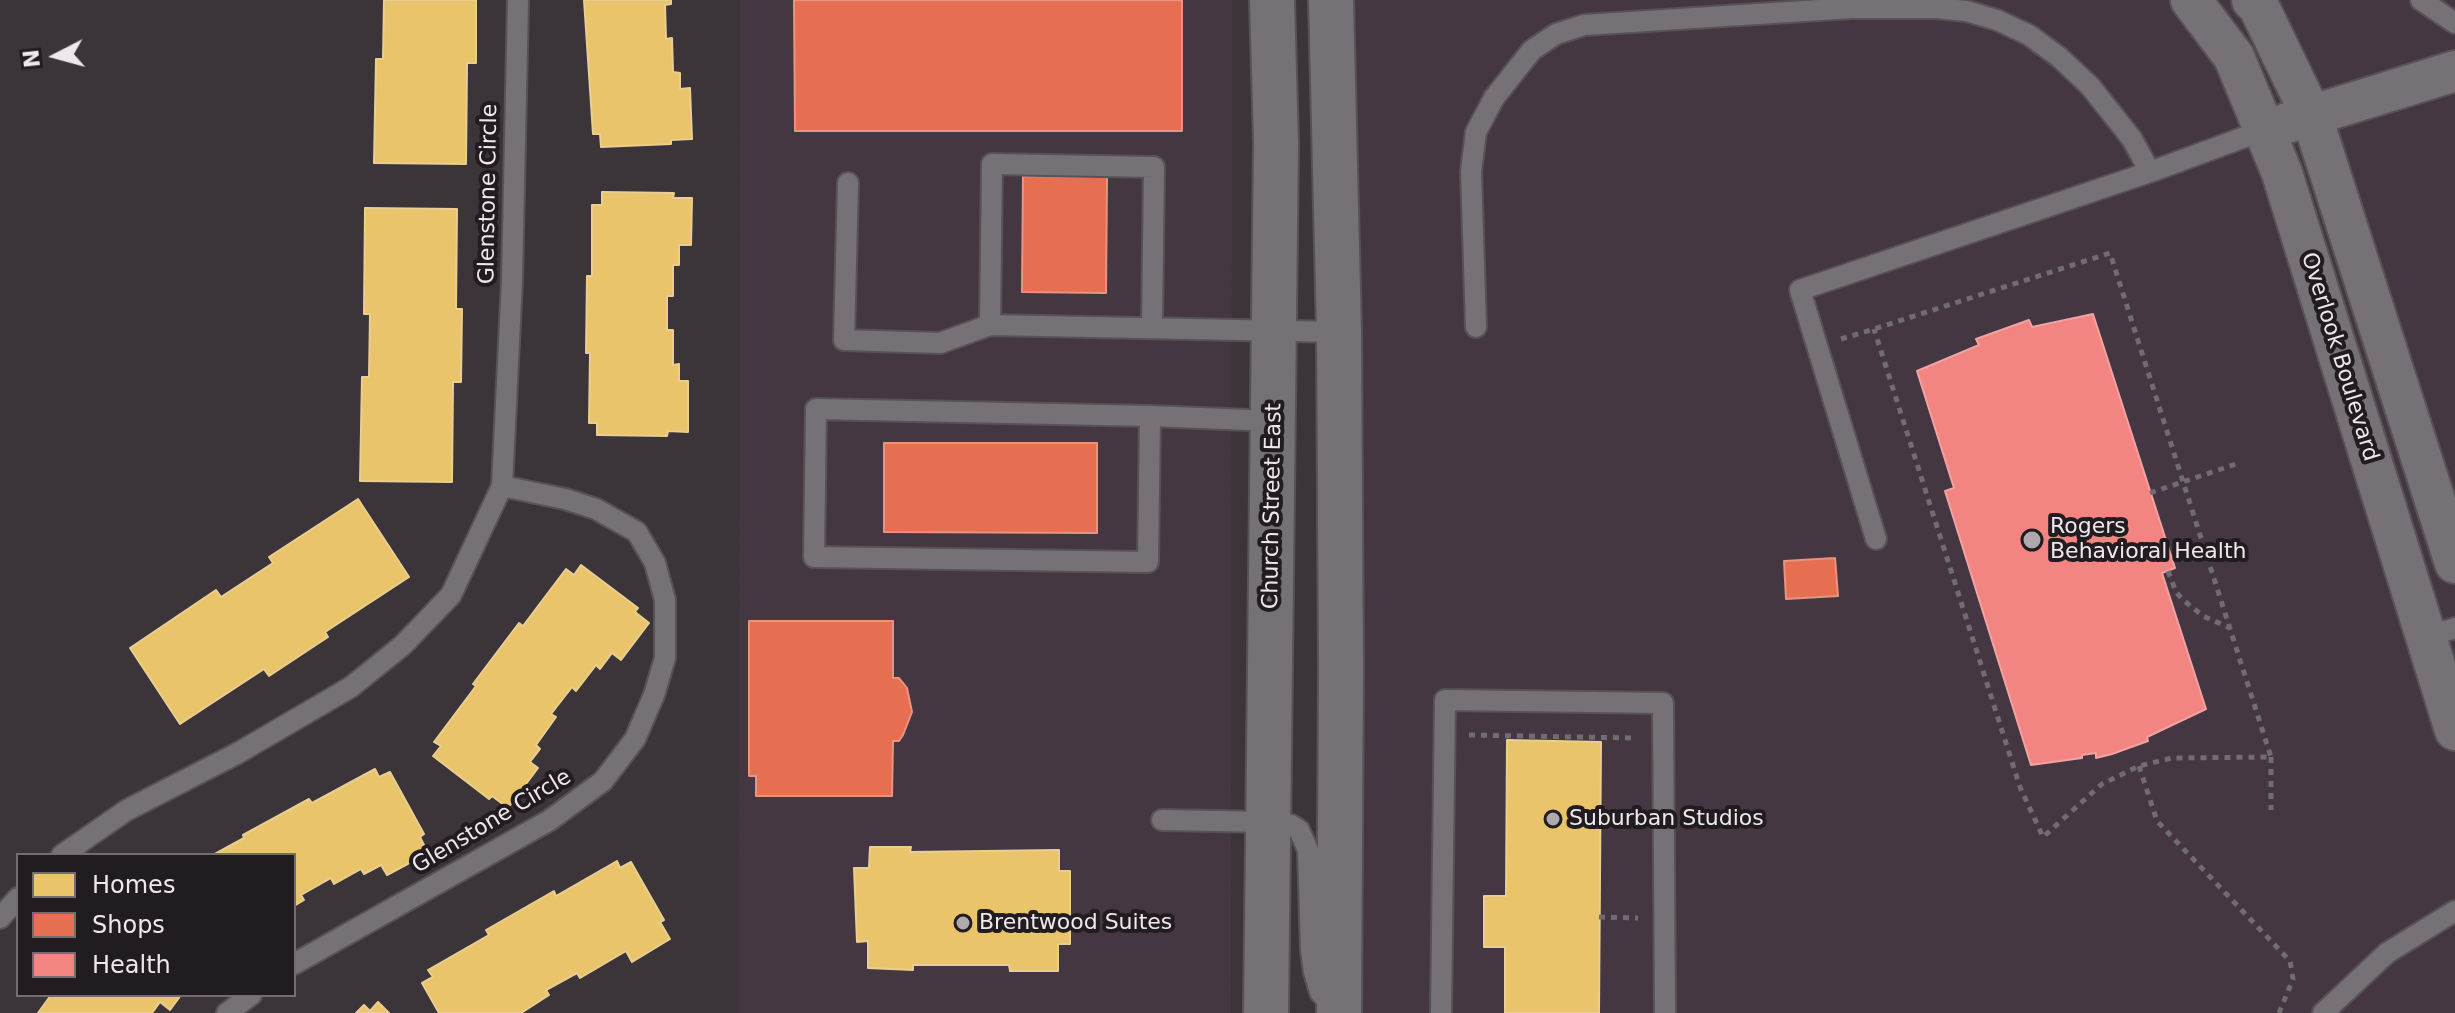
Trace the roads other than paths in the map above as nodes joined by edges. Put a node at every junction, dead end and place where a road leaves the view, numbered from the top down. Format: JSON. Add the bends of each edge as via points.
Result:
{"nodes":[{"id":1,"x":518,"y":0,"type":"edge"},
{"id":2,"x":1272,"y":0,"type":"edge"},
{"id":3,"x":1331,"y":0,"type":"edge"},
{"id":4,"x":2191,"y":0,"type":"edge"},
{"id":5,"x":2252,"y":0,"type":"edge"},
{"id":6,"x":2421,"y":0,"type":"edge"},
{"id":7,"x":1852,"y":4,"type":"edge"},
{"id":8,"x":2455,"y":23,"type":"edge"},
{"id":9,"x":2455,"y":71,"type":"edge"},
{"id":10,"x":2312,"y":117,"type":"junction"},
{"id":11,"x":2264,"y":130,"type":"junction"},
{"id":12,"x":2150,"y":172,"type":"junction"},
{"id":13,"x":848,"y":183,"type":"dead end"},
{"id":14,"x":990,"y":325,"type":"junction"},
{"id":15,"x":1476,"y":327,"type":"dead end"},
{"id":16,"x":1152,"y":328,"type":"junction"},
{"id":17,"x":1274,"y":330,"type":"junction"},
{"id":18,"x":1339,"y":332,"type":"junction"},
{"id":19,"x":1150,"y":416,"type":"junction"},
{"id":20,"x":1274,"y":421,"type":"junction"},
{"id":21,"x":502,"y":486,"type":"junction"},
{"id":22,"x":2444,"y":492,"type":"edge"},
{"id":23,"x":1876,"y":539,"type":"dead end"},
{"id":24,"x":2455,"y":563,"type":"edge"},
{"id":25,"x":2441,"y":633,"type":"edge"},
{"id":26,"x":2455,"y":730,"type":"edge"},
{"id":27,"x":1162,"y":820,"type":"dead end"},
{"id":28,"x":1268,"y":822,"type":"junction"},
{"id":29,"x":65,"y":853,"type":"edge"},
{"id":30,"x":16,"y":900,"type":"edge"},
{"id":31,"x":2455,"y":911,"type":"edge"},
{"id":32,"x":0,"y":918,"type":"edge"},
{"id":33,"x":296,"y":963,"type":"edge"},
{"id":34,"x":248,"y":997,"type":"edge"},
{"id":35,"x":1339,"y":1012,"type":"edge"},
{"id":36,"x":227,"y":1013,"type":"edge"},
{"id":37,"x":1266,"y":1013,"type":"edge"},
{"id":38,"x":1441,"y":1013,"type":"edge"},
{"id":39,"x":1665,"y":1013,"type":"edge"},
{"id":40,"x":2323,"y":1013,"type":"edge"}],
"edges":[{"from":1,"to":21,"type":"lane","name":"Glenstone Circle"},
{"from":2,"to":17,"type":"main road","name":"Church Street East"},
{"from":3,"to":18,"type":"main road"},
{"from":4,"to":11,"type":"street","name":"Overlook Boulevard","via":[[2234,57]]},
{"from":5,"to":10,"type":"street"},
{"from":6,"to":8,"type":"lane"},
{"from":7,"to":12,"type":"lane","via":[[1966,11],[2029,35],[2090,86],[2132,139]]},
{"from":7,"to":15,"type":"lane","via":[[1584,25],[1556,34],[1532,50],[1494,98],[1476,132],[1471,171]]},
{"from":9,"to":10,"type":"street"},
{"from":10,"to":11,"type":"street"},
{"from":10,"to":22,"type":"street"},
{"from":11,"to":12,"type":"lane"},
{"from":11,"to":25,"type":"street","name":"Overlook Boulevard"},
{"from":12,"to":23,"type":"lane","via":[[1800,290]]},
{"from":13,"to":14,"type":"lane","via":[[844,340],[940,343]]},
{"from":14,"to":16,"type":"lane"},
{"from":14,"to":16,"type":"lane","via":[[992,164],[1154,167]]},
{"from":16,"to":17,"type":"lane"},
{"from":17,"to":18,"type":"lane"},
{"from":17,"to":20,"type":"main road","name":"Church Street East"},
{"from":18,"to":35,"type":"main road"},
{"from":19,"to":19,"type":"lane","via":[[816,409],[814,557],[1148,562]]},
{"from":19,"to":20,"type":"lane"},
{"from":20,"to":28,"type":"main road","name":"Church Street East"},
{"from":21,"to":29,"type":"lane","name":"Glenstone Circle","via":[[451,595],[403,645],[351,687],[127,810]]},
{"from":21,"to":33,"type":"lane","name":"Glenstone Circle","via":[[596,509],[637,532],[655,563],[665,600],[665,658],[635,739],[603,781],[550,820]]},
{"from":22,"to":24,"type":"street"},
{"from":25,"to":26,"type":"street","name":"Overlook Boulevard"},
{"from":27,"to":28,"type":"lane"},
{"from":28,"to":35,"type":"lane","via":[[1291,825],[1305,841],[1314,972],[1320,992]]},
{"from":28,"to":37,"type":"main road","name":"Church Street East"},
{"from":30,"to":32,"type":"lane"},
{"from":31,"to":40,"type":"lane","via":[[2387,953]]},
{"from":34,"to":36,"type":"lane"},
{"from":38,"to":39,"type":"lane","via":[[1445,700],[1663,703]]}]}
